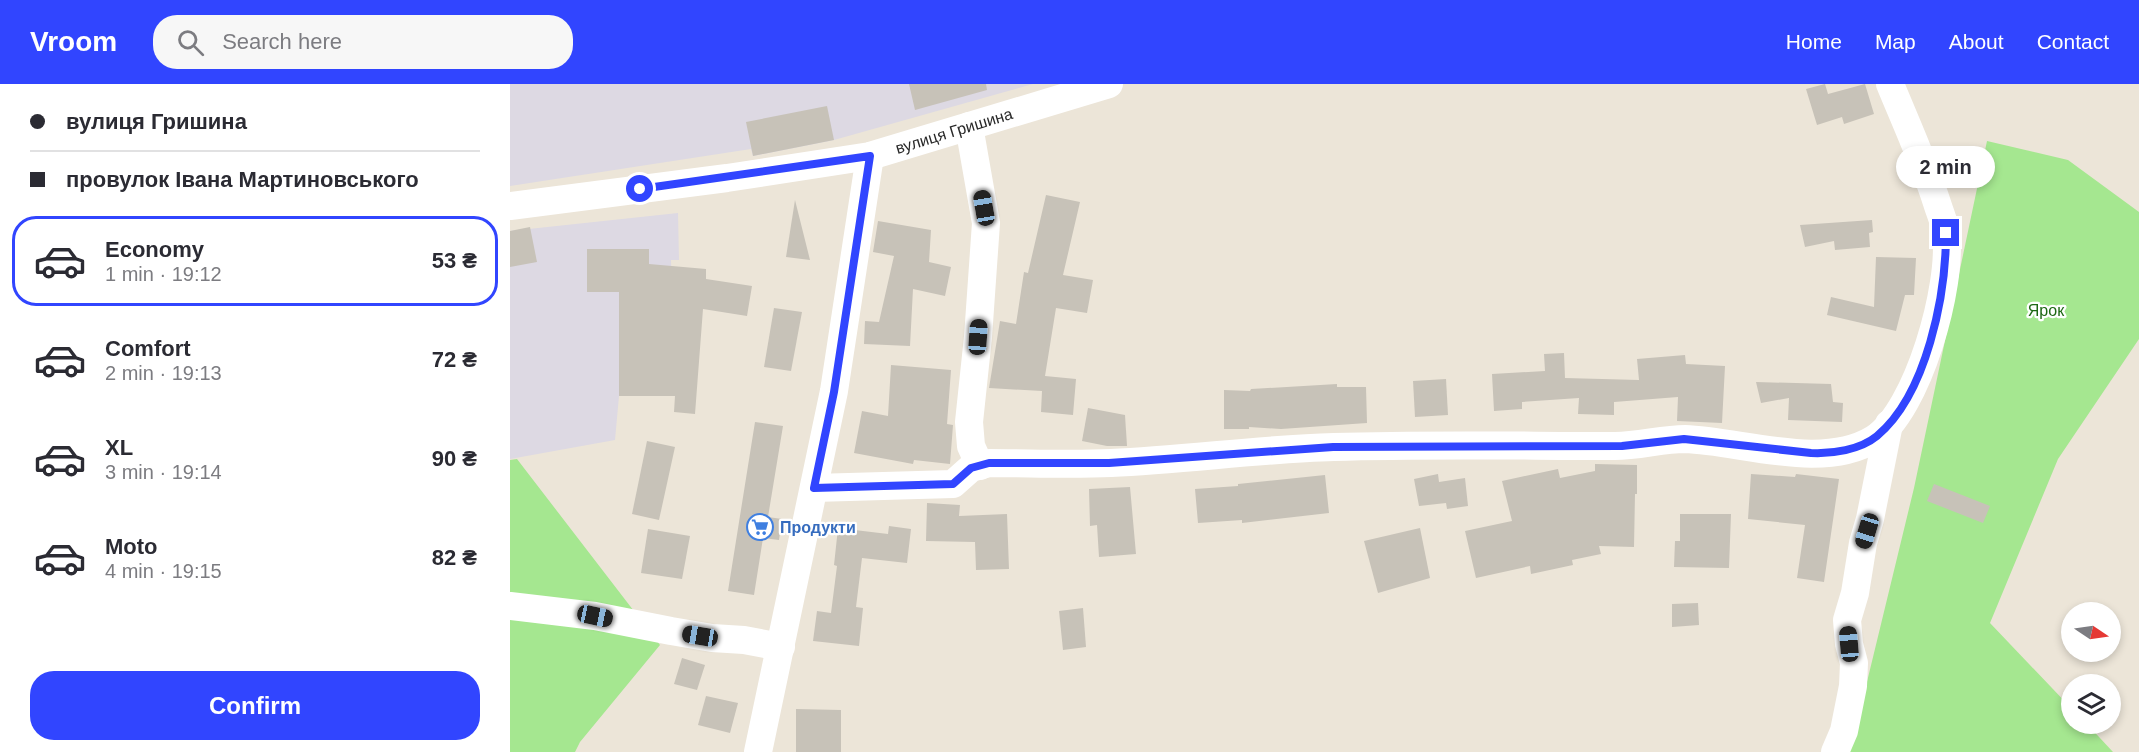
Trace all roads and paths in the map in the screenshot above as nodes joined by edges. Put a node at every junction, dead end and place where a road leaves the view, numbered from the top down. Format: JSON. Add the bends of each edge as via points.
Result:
{"nodes":[{"id":1,"x":1109,"y":84,"type":"edge"},
{"id":2,"x":1890,"y":84,"type":"edge"},
{"id":3,"x":969,"y":126,"type":"junction"},
{"id":4,"x":870,"y":156,"type":"junction"},
{"id":5,"x":510,"y":206,"type":"edge"},
{"id":6,"x":1889,"y":424,"type":"junction"},
{"id":7,"x":980,"y":466,"type":"junction"},
{"id":8,"x":814,"y":488,"type":"junction"},
{"id":9,"x":510,"y":606,"type":"edge"},
{"id":10,"x":781,"y":647,"type":"junction"},
{"id":11,"x":758,"y":752,"type":"edge"},
{"id":12,"x":1835,"y":752,"type":"edge"}],
"edges":[{"from":1,"to":3,"type":"street","name":"вулиця Гришина"},
{"from":2,"to":6,"type":"street","via":[[1931,184],[1946,233],[1946,261],[1941,297],[1920,368],[1905,402]]},
{"from":3,"to":4,"type":"street","name":"вулиця Гришина"},
{"from":3,"to":7,"type":"street","via":[[986,223],[969,422],[971,446]]},
{"from":4,"to":5,"type":"street","name":"вулиця Гришина"},
{"from":4,"to":8,"type":"street","via":[[834,392]]},
{"from":6,"to":7,"type":"street","via":[[1875,438],[1824,453],[1684,439],[1622,446],[1333,447],[1109,463]]},
{"from":6,"to":12,"type":"street","via":[[1847,620],[1854,663],[1853,686],[1844,731]]},
{"from":7,"to":8,"type":"street","via":[[971,468],[953,484]]},
{"from":8,"to":10,"type":"street"},
{"from":9,"to":10,"type":"street"},
{"from":10,"to":11,"type":"street"}]}
